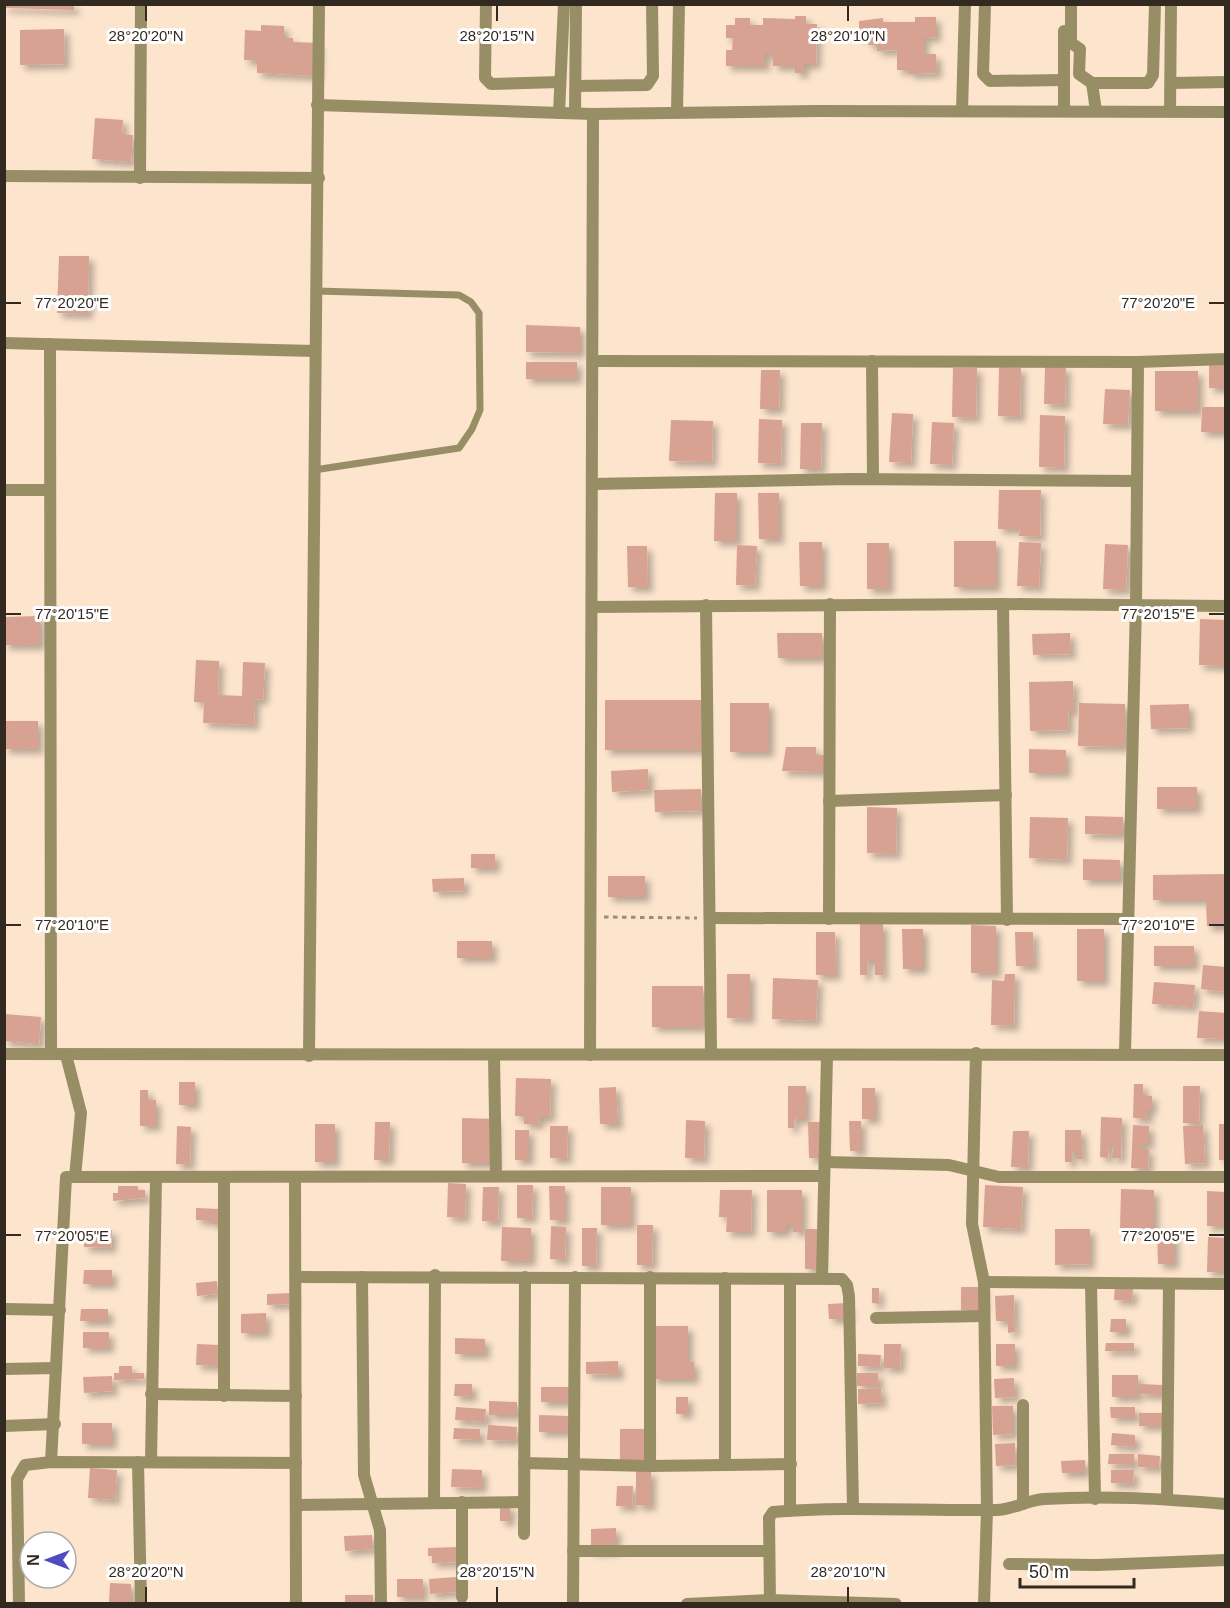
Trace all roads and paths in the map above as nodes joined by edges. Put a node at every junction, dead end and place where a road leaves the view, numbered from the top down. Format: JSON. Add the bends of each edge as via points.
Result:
{"nodes":[{"id":1,"x":141,"y":4,"type":"edge"},
{"id":2,"x":319,"y":4,"type":"edge"},
{"id":3,"x":486,"y":4,"type":"edge"},
{"id":4,"x":564,"y":4,"type":"edge"},
{"id":5,"x":576,"y":4,"type":"edge"},
{"id":6,"x":652,"y":4,"type":"edge"},
{"id":7,"x":679,"y":4,"type":"edge"},
{"id":8,"x":964,"y":4,"type":"edge"},
{"id":9,"x":985,"y":4,"type":"edge"},
{"id":10,"x":1063,"y":4,"type":"edge"},
{"id":11,"x":1071,"y":4,"type":"edge"},
{"id":12,"x":1155,"y":4,"type":"edge"},
{"id":13,"x":1171,"y":4,"type":"edge"},
{"id":14,"x":1064,"y":80,"type":"junction"},
{"id":15,"x":560,"y":82,"type":"junction"},
{"id":16,"x":1226,"y":82,"type":"edge"},
{"id":17,"x":1092,"y":83,"type":"junction"},
{"id":18,"x":1171,"y":83,"type":"junction"},
{"id":19,"x":576,"y":86,"type":"junction"},
{"id":20,"x":317,"y":105,"type":"junction"},
{"id":21,"x":962,"y":111,"type":"junction"},
{"id":22,"x":1064,"y":111,"type":"junction"},
{"id":23,"x":1096,"y":111,"type":"junction"},
{"id":24,"x":1170,"y":111,"type":"junction"},
{"id":25,"x":677,"y":112,"type":"junction"},
{"id":26,"x":1226,"y":112,"type":"edge"},
{"id":27,"x":559,"y":113,"type":"junction"},
{"id":28,"x":575,"y":113,"type":"junction"},
{"id":29,"x":593,"y":114,"type":"junction"},
{"id":30,"x":4,"y":176,"type":"edge"},
{"id":31,"x":140,"y":178,"type":"junction"},
{"id":32,"x":319,"y":178,"type":"junction"},
{"id":33,"x":316,"y":291,"type":"junction"},
{"id":34,"x":4,"y":343,"type":"edge"},
{"id":35,"x":50,"y":344,"type":"junction"},
{"id":36,"x":315,"y":351,"type":"junction"},
{"id":37,"x":1226,"y":359,"type":"edge"},
{"id":38,"x":593,"y":361,"type":"junction"},
{"id":39,"x":872,"y":361,"type":"junction"},
{"id":40,"x":1138,"y":362,"type":"junction"},
{"id":41,"x":314,"y":470,"type":"junction"},
{"id":42,"x":873,"y":479,"type":"junction"},
{"id":43,"x":1137,"y":481,"type":"junction"},
{"id":44,"x":592,"y":484,"type":"junction"},
{"id":45,"x":4,"y":490,"type":"edge"},
{"id":46,"x":48,"y":490,"type":"junction"},
{"id":47,"x":830,"y":604,"type":"junction"},
{"id":48,"x":1003,"y":604,"type":"junction"},
{"id":49,"x":706,"y":605,"type":"junction"},
{"id":50,"x":1136,"y":605,"type":"junction"},
{"id":51,"x":592,"y":606,"type":"junction"},
{"id":52,"x":1226,"y":606,"type":"edge"},
{"id":53,"x":1006,"y":795,"type":"junction"},
{"id":54,"x":829,"y":801,"type":"junction"},
{"id":55,"x":590,"y":917,"type":"junction"},
{"id":56,"x":710,"y":918,"type":"junction"},
{"id":57,"x":829,"y":919,"type":"junction"},
{"id":58,"x":1129,"y":919,"type":"junction"},
{"id":59,"x":1007,"y":920,"type":"junction"},
{"id":60,"x":711,"y":1053,"type":"junction"},
{"id":61,"x":976,"y":1053,"type":"junction"},
{"id":62,"x":1125,"y":1053,"type":"junction"},
{"id":63,"x":4,"y":1054,"type":"edge"},
{"id":64,"x":51,"y":1054,"type":"junction"},
{"id":65,"x":66,"y":1055,"type":"junction"},
{"id":66,"x":590,"y":1055,"type":"junction"},
{"id":67,"x":827,"y":1055,"type":"junction"},
{"id":68,"x":1226,"y":1055,"type":"edge"},
{"id":69,"x":309,"y":1056,"type":"junction"},
{"id":70,"x":494,"y":1056,"type":"junction"},
{"id":71,"x":825,"y":1162,"type":"junction"},
{"id":72,"x":973,"y":1169,"type":"junction"},
{"id":73,"x":496,"y":1176,"type":"junction"},
{"id":74,"x":824,"y":1176,"type":"junction"},
{"id":75,"x":75,"y":1177,"type":"junction"},
{"id":76,"x":295,"y":1177,"type":"junction"},
{"id":77,"x":1226,"y":1177,"type":"edge"},
{"id":78,"x":156,"y":1178,"type":"junction"},
{"id":79,"x":224,"y":1178,"type":"junction"},
{"id":80,"x":435,"y":1275,"type":"junction"},
{"id":81,"x":296,"y":1276,"type":"junction"},
{"id":82,"x":575,"y":1276,"type":"junction"},
{"id":83,"x":362,"y":1277,"type":"junction"},
{"id":84,"x":525,"y":1277,"type":"junction"},
{"id":85,"x":650,"y":1277,"type":"junction"},
{"id":86,"x":725,"y":1278,"type":"junction"},
{"id":87,"x":822,"y":1278,"type":"junction"},
{"id":88,"x":790,"y":1279,"type":"junction"},
{"id":89,"x":984,"y":1282,"type":"junction"},
{"id":90,"x":1091,"y":1283,"type":"junction"},
{"id":91,"x":1226,"y":1284,"type":"edge"},
{"id":92,"x":1169,"y":1285,"type":"junction"},
{"id":93,"x":4,"y":1309,"type":"edge"},
{"id":94,"x":60,"y":1310,"type":"junction"},
{"id":95,"x":984,"y":1316,"type":"junction"},
{"id":96,"x":876,"y":1318,"type":"dead end"},
{"id":97,"x":56,"y":1368,"type":"junction"},
{"id":98,"x":4,"y":1369,"type":"edge"},
{"id":99,"x":151,"y":1394,"type":"junction"},
{"id":100,"x":225,"y":1396,"type":"junction"},
{"id":101,"x":296,"y":1396,"type":"junction"},
{"id":102,"x":1023,"y":1405,"type":"dead end"},
{"id":103,"x":55,"y":1424,"type":"junction"},
{"id":104,"x":4,"y":1426,"type":"edge"},
{"id":105,"x":51,"y":1462,"type":"junction"},
{"id":106,"x":144,"y":1462,"type":"junction"},
{"id":107,"x":296,"y":1463,"type":"junction"},
{"id":108,"x":524,"y":1463,"type":"junction"},
{"id":109,"x":725,"y":1464,"type":"junction"},
{"id":110,"x":791,"y":1464,"type":"junction"},
{"id":111,"x":574,"y":1465,"type":"junction"},
{"id":112,"x":650,"y":1466,"type":"junction"},
{"id":113,"x":1095,"y":1499,"type":"junction"},
{"id":114,"x":1167,"y":1499,"type":"junction"},
{"id":115,"x":524,"y":1502,"type":"junction"},
{"id":116,"x":434,"y":1503,"type":"junction"},
{"id":117,"x":462,"y":1503,"type":"junction"},
{"id":118,"x":373,"y":1504,"type":"junction"},
{"id":119,"x":1023,"y":1504,"type":"junction"},
{"id":120,"x":1226,"y":1504,"type":"edge"},
{"id":121,"x":296,"y":1505,"type":"junction"},
{"id":122,"x":853,"y":1509,"type":"junction"},
{"id":123,"x":987,"y":1510,"type":"junction"},
{"id":124,"x":790,"y":1511,"type":"junction"},
{"id":125,"x":524,"y":1534,"type":"dead end"},
{"id":126,"x":573,"y":1551,"type":"junction"},
{"id":127,"x":769,"y":1551,"type":"junction"},
{"id":128,"x":4,"y":1560,"type":"edge"},
{"id":129,"x":18,"y":1560,"type":"joint"},
{"id":130,"x":1226,"y":1560,"type":"edge"},
{"id":131,"x":1009,"y":1564,"type":"dead end"},
{"id":132,"x":462,"y":1597,"type":"dead end"},
{"id":133,"x":770,"y":1602,"type":"edge"},
{"id":134,"x":141,"y":1604,"type":"edge"},
{"id":135,"x":297,"y":1604,"type":"edge"},
{"id":136,"x":381,"y":1604,"type":"edge"},
{"id":137,"x":573,"y":1604,"type":"edge"},
{"id":138,"x":687,"y":1604,"type":"edge"},
{"id":139,"x":896,"y":1604,"type":"edge"},
{"id":140,"x":984,"y":1604,"type":"edge"}],
"edges":[{"from":1,"to":31,"type":"street"},
{"from":2,"to":20,"type":"street"},
{"from":3,"to":15,"type":"street","via":[[485,78],[491,84]]},
{"from":4,"to":15,"type":"street"},
{"from":5,"to":19,"type":"street"},
{"from":6,"to":19,"type":"street","via":[[652,76],[647,85]]},
{"from":7,"to":25,"type":"street"},
{"from":8,"to":21,"type":"street"},
{"from":9,"to":14,"type":"street","via":[[983,74],[990,81]]},
{"from":10,"to":14,"type":"street"},
{"from":11,"to":17,"type":"street","via":[[1071,43],[1080,49],[1079,74]]},
{"from":12,"to":17,"type":"street","via":[[1153,75],[1148,83]]},
{"from":13,"to":18,"type":"street"},
{"from":14,"to":22,"type":"street"},
{"from":15,"to":27,"type":"street"},
{"from":16,"to":18,"type":"street"},
{"from":17,"to":23,"type":"street"},
{"from":18,"to":24,"type":"street"},
{"from":19,"to":28,"type":"street"},
{"from":20,"to":27,"type":"street"},
{"from":20,"to":32,"type":"street"},
{"from":21,"to":22,"type":"street"},
{"from":21,"to":25,"type":"street"},
{"from":22,"to":23,"type":"street"},
{"from":23,"to":24,"type":"street"},
{"from":24,"to":26,"type":"street"},
{"from":25,"to":29,"type":"street"},
{"from":27,"to":28,"type":"street"},
{"from":28,"to":29,"type":"street"},
{"from":29,"to":38,"type":"street"},
{"from":30,"to":31,"type":"street"},
{"from":31,"to":32,"type":"street"},
{"from":32,"to":33,"type":"street"},
{"from":33,"to":36,"type":"street"},
{"from":33,"to":41,"type":"lane","via":[[459,295],[471,302],[479,313],[480,410],[459,448]]},
{"from":34,"to":35,"type":"street"},
{"from":35,"to":36,"type":"street"},
{"from":35,"to":46,"type":"street"},
{"from":36,"to":41,"type":"street"},
{"from":37,"to":40,"type":"street"},
{"from":38,"to":39,"type":"street"},
{"from":38,"to":44,"type":"street"},
{"from":39,"to":40,"type":"street"},
{"from":39,"to":42,"type":"street"},
{"from":40,"to":43,"type":"street"},
{"from":41,"to":69,"type":"street"},
{"from":42,"to":43,"type":"street"},
{"from":42,"to":44,"type":"street"},
{"from":43,"to":50,"type":"street"},
{"from":44,"to":51,"type":"street"},
{"from":45,"to":46,"type":"street"},
{"from":46,"to":64,"type":"street"},
{"from":47,"to":48,"type":"street"},
{"from":47,"to":49,"type":"street"},
{"from":47,"to":54,"type":"street"},
{"from":48,"to":50,"type":"street"},
{"from":48,"to":53,"type":"street"},
{"from":49,"to":51,"type":"street"},
{"from":49,"to":56,"type":"street"},
{"from":50,"to":52,"type":"street"},
{"from":50,"to":58,"type":"street"},
{"from":51,"to":55,"type":"street"},
{"from":53,"to":54,"type":"street"},
{"from":53,"to":59,"type":"street"},
{"from":54,"to":57,"type":"street"},
{"from":55,"to":56,"type":"path"},
{"from":55,"to":66,"type":"street"},
{"from":56,"to":57,"type":"street"},
{"from":56,"to":60,"type":"street"},
{"from":57,"to":59,"type":"street"},
{"from":58,"to":59,"type":"street"},
{"from":58,"to":62,"type":"street"},
{"from":60,"to":66,"type":"street"},
{"from":60,"to":67,"type":"street"},
{"from":61,"to":62,"type":"street"},
{"from":61,"to":67,"type":"street"},
{"from":61,"to":72,"type":"street"},
{"from":62,"to":68,"type":"street"},
{"from":63,"to":64,"type":"street"},
{"from":64,"to":65,"type":"street"},
{"from":65,"to":69,"type":"street"},
{"from":65,"to":75,"type":"street","via":[[81,1113]]},
{"from":66,"to":70,"type":"street"},
{"from":67,"to":71,"type":"street"},
{"from":69,"to":70,"type":"street"},
{"from":70,"to":73,"type":"street"},
{"from":71,"to":72,"type":"street","via":[[906,1162]]},
{"from":71,"to":74,"type":"street"},
{"from":72,"to":77,"type":"street","via":[[999,1178]]},
{"from":72,"to":89,"type":"street","via":[[972,1224]]},
{"from":73,"to":74,"type":"street"},
{"from":73,"to":76,"type":"street"},
{"from":74,"to":87,"type":"street"},
{"from":75,"to":78,"type":"street"},
{"from":75,"to":94,"type":"street","via":[[66,1177]]},
{"from":76,"to":79,"type":"street"},
{"from":76,"to":81,"type":"street"},
{"from":78,"to":79,"type":"street"},
{"from":78,"to":99,"type":"street"},
{"from":79,"to":100,"type":"street"},
{"from":80,"to":83,"type":"street"},
{"from":80,"to":84,"type":"street"},
{"from":80,"to":116,"type":"street"},
{"from":81,"to":83,"type":"street"},
{"from":81,"to":101,"type":"street"},
{"from":82,"to":84,"type":"street"},
{"from":82,"to":85,"type":"street"},
{"from":82,"to":111,"type":"street"},
{"from":83,"to":118,"type":"street","via":[[364,1475]]},
{"from":84,"to":108,"type":"street"},
{"from":85,"to":86,"type":"street"},
{"from":85,"to":112,"type":"street"},
{"from":86,"to":88,"type":"street"},
{"from":86,"to":109,"type":"street"},
{"from":87,"to":88,"type":"street"},
{"from":87,"to":122,"type":"street","via":[[842,1280],[848,1289]]},
{"from":88,"to":110,"type":"street"},
{"from":89,"to":90,"type":"street"},
{"from":89,"to":95,"type":"street"},
{"from":90,"to":92,"type":"street"},
{"from":90,"to":113,"type":"street"},
{"from":91,"to":92,"type":"street"},
{"from":92,"to":114,"type":"street"},
{"from":93,"to":94,"type":"street"},
{"from":94,"to":97,"type":"street"},
{"from":95,"to":96,"type":"street"},
{"from":95,"to":123,"type":"street"},
{"from":97,"to":98,"type":"street"},
{"from":97,"to":103,"type":"street"},
{"from":99,"to":100,"type":"street"},
{"from":99,"to":106,"type":"street"},
{"from":100,"to":101,"type":"street"},
{"from":101,"to":107,"type":"street"},
{"from":102,"to":119,"type":"street"},
{"from":103,"to":104,"type":"street"},
{"from":103,"to":105,"type":"street"},
{"from":105,"to":106,"type":"street"},
{"from":105,"to":129,"type":"street","via":[[25,1465],[17,1479]]},
{"from":106,"to":107,"type":"street"},
{"from":106,"to":134,"type":"street"},
{"from":107,"to":121,"type":"street"},
{"from":108,"to":111,"type":"street"},
{"from":108,"to":115,"type":"street"},
{"from":109,"to":110,"type":"street"},
{"from":109,"to":112,"type":"street"},
{"from":110,"to":124,"type":"street"},
{"from":111,"to":112,"type":"street"},
{"from":111,"to":126,"type":"street"},
{"from":113,"to":114,"type":"street"},
{"from":113,"to":119,"type":"street","via":[[1042,1499]]},
{"from":114,"to":120,"type":"street"},
{"from":115,"to":117,"type":"street"},
{"from":115,"to":125,"type":"street"},
{"from":116,"to":117,"type":"street"},
{"from":116,"to":118,"type":"street"},
{"from":117,"to":132,"type":"street"},
{"from":118,"to":121,"type":"street"},
{"from":118,"to":136,"type":"street","via":[[380,1530]]},
{"from":119,"to":123,"type":"street"},
{"from":121,"to":135,"type":"street"},
{"from":122,"to":123,"type":"street"},
{"from":122,"to":124,"type":"street"},
{"from":123,"to":140,"type":"street"},
{"from":124,"to":127,"type":"street","via":[[773,1512],[770,1516]]},
{"from":126,"to":127,"type":"street"},
{"from":126,"to":137,"type":"street"},
{"from":127,"to":133,"type":"street"},
{"from":128,"to":129,"type":"street"},
{"from":130,"to":131,"type":"street"},
{"from":133,"to":138,"type":"street"},
{"from":133,"to":139,"type":"street"}]}
